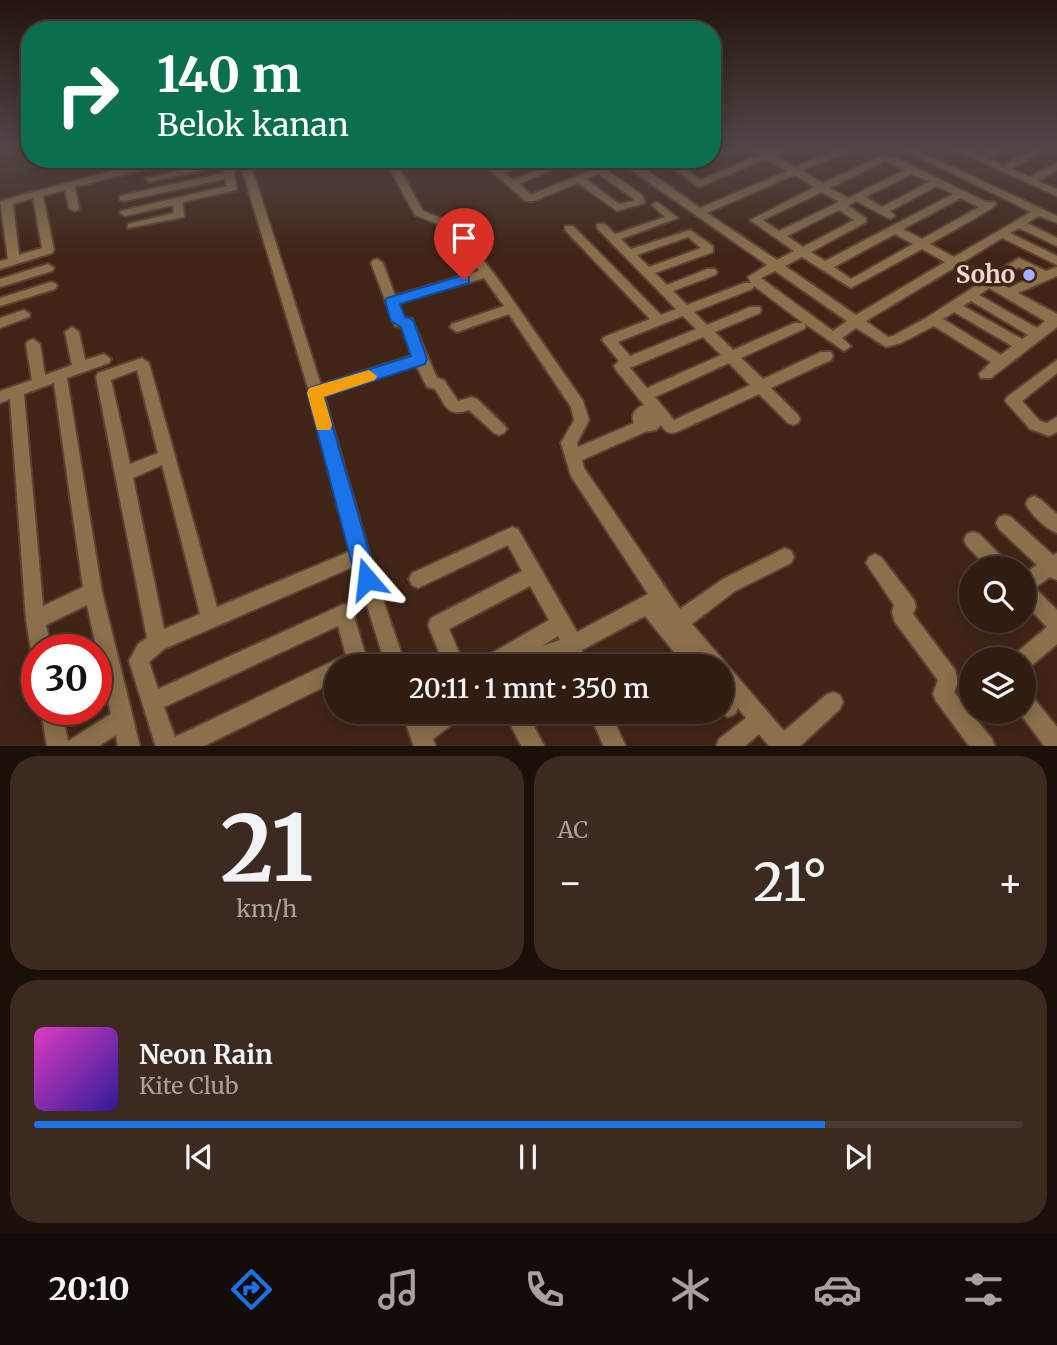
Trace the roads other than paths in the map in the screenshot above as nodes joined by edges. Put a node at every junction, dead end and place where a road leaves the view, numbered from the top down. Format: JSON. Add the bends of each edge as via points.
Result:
{"nodes":[{"id":1,"x":75,"y":184,"type":"edge"},
{"id":2,"x":189,"y":184,"type":"edge"},
{"id":3,"x":231,"y":184,"type":"edge"},
{"id":4,"x":252,"y":184,"type":"edge"},
{"id":5,"x":403,"y":184,"type":"edge"},
{"id":6,"x":511,"y":184,"type":"edge"},
{"id":7,"x":565,"y":184,"type":"edge"},
{"id":8,"x":586,"y":184,"type":"edge"},
{"id":9,"x":619,"y":184,"type":"edge"},
{"id":10,"x":658,"y":184,"type":"edge"},
{"id":11,"x":762,"y":184,"type":"edge"},
{"id":12,"x":817,"y":184,"type":"edge"},
{"id":13,"x":832,"y":184,"type":"edge"},
{"id":14,"x":883,"y":184,"type":"edge"},
{"id":15,"x":934,"y":184,"type":"edge"},
{"id":16,"x":941,"y":184,"type":"edge"},
{"id":17,"x":986,"y":184,"type":"edge"},
{"id":18,"x":991,"y":184,"type":"edge"},
{"id":19,"x":1037,"y":184,"type":"edge"},
{"id":20,"x":69,"y":186,"type":"junction"},
{"id":21,"x":824,"y":188,"type":"junction"},
{"id":22,"x":1057,"y":193,"type":"edge"},
{"id":23,"x":37,"y":194,"type":"junction"},
{"id":24,"x":960,"y":194,"type":"junction"},
{"id":25,"x":124,"y":198,"type":"dead end"},
{"id":26,"x":178,"y":201,"type":"junction"},
{"id":27,"x":847,"y":201,"type":"junction"},
{"id":28,"x":3,"y":203,"type":"edge"},
{"id":29,"x":657,"y":205,"type":"dead end"},
{"id":30,"x":74,"y":208,"type":"dead end"},
{"id":31,"x":882,"y":211,"type":"junction"},
{"id":32,"x":1038,"y":212,"type":"junction"},
{"id":33,"x":125,"y":213,"type":"dead end"},
{"id":34,"x":698,"y":213,"type":"junction"},
{"id":35,"x":1057,"y":214,"type":"edge"},
{"id":36,"x":1057,"y":220,"type":"edge"},
{"id":37,"x":1019,"y":224,"type":"junction"},
{"id":38,"x":132,"y":226,"type":"dead end"},
{"id":39,"x":600,"y":226,"type":"dead end"},
{"id":40,"x":899,"y":227,"type":"junction"},
{"id":41,"x":569,"y":228,"type":"dead end"},
{"id":42,"x":1003,"y":233,"type":"junction"},
{"id":43,"x":778,"y":236,"type":"junction"},
{"id":44,"x":1057,"y":242,"type":"edge"},
{"id":45,"x":923,"y":245,"type":"junction"},
{"id":46,"x":621,"y":246,"type":"junction"},
{"id":47,"x":801,"y":252,"type":"junction"},
{"id":48,"x":596,"y":256,"type":"junction"},
{"id":49,"x":14,"y":261,"type":"junction"},
{"id":50,"x":1057,"y":261,"type":"edge"},
{"id":51,"x":377,"y":263,"type":"dead end"},
{"id":52,"x":954,"y":263,"type":"junction"},
{"id":53,"x":775,"y":264,"type":"junction"},
{"id":54,"x":0,"y":265,"type":"edge"},
{"id":55,"x":824,"y":267,"type":"junction"},
{"id":56,"x":48,"y":268,"type":"dead end"},
{"id":57,"x":647,"y":272,"type":"junction"},
{"id":58,"x":711,"y":272,"type":"dead end"},
{"id":59,"x":486,"y":273,"type":"junction"},
{"id":60,"x":1051,"y":274,"type":"edge"},
{"id":61,"x":987,"y":281,"type":"junction"},
{"id":62,"x":0,"y":283,"type":"edge"},
{"id":63,"x":51,"y":286,"type":"dead end"},
{"id":64,"x":748,"y":286,"type":"dead end"},
{"id":65,"x":665,"y":290,"type":"junction"},
{"id":66,"x":1008,"y":293,"type":"junction"},
{"id":67,"x":970,"y":295,"type":"junction"},
{"id":68,"x":392,"y":301,"type":"junction"},
{"id":69,"x":0,"y":302,"type":"edge"},
{"id":70,"x":953,"y":306,"type":"junction"},
{"id":71,"x":509,"y":309,"type":"junction"},
{"id":72,"x":755,"y":310,"type":"dead end"},
{"id":73,"x":685,"y":311,"type":"junction"},
{"id":74,"x":24,"y":314,"type":"dead end"},
{"id":75,"x":933,"y":320,"type":"junction"},
{"id":76,"x":659,"y":321,"type":"junction"},
{"id":77,"x":856,"y":321,"type":"junction"},
{"id":78,"x":1056,"y":321,"type":"edge"},
{"id":79,"x":0,"y":323,"type":"edge"},
{"id":80,"x":799,"y":326,"type":"dead end"},
{"id":81,"x":457,"y":327,"type":"dead end"},
{"id":82,"x":705,"y":331,"type":"junction"},
{"id":83,"x":72,"y":332,"type":"dead end"},
{"id":84,"x":1037,"y":334,"type":"junction"},
{"id":85,"x":33,"y":344,"type":"dead end"},
{"id":86,"x":1021,"y":345,"type":"junction"},
{"id":87,"x":731,"y":356,"type":"junction"},
{"id":88,"x":826,"y":356,"type":"dead end"},
{"id":89,"x":104,"y":359,"type":"dead end"},
{"id":90,"x":420,"y":359,"type":"junction"},
{"id":91,"x":1000,"y":361,"type":"junction"},
{"id":92,"x":628,"y":363,"type":"junction"},
{"id":93,"x":1057,"y":366,"type":"edge"},
{"id":94,"x":80,"y":368,"type":"junction"},
{"id":95,"x":986,"y":374,"type":"dead end"},
{"id":96,"x":60,"y":375,"type":"junction"},
{"id":97,"x":39,"y":382,"type":"junction"},
{"id":98,"x":761,"y":387,"type":"junction"},
{"id":99,"x":321,"y":391,"type":"junction"},
{"id":100,"x":8,"y":394,"type":"edge"},
{"id":101,"x":651,"y":414,"type":"junction"},
{"id":102,"x":793,"y":419,"type":"dead end"},
{"id":103,"x":1057,"y":423,"type":"edge"},
{"id":104,"x":499,"y":429,"type":"dead end"},
{"id":105,"x":571,"y":453,"type":"junction"},
{"id":106,"x":166,"y":457,"type":"junction"},
{"id":107,"x":124,"y":474,"type":"junction"},
{"id":108,"x":1034,"y":504,"type":"dead end"},
{"id":109,"x":1005,"y":523,"type":"dead end"},
{"id":110,"x":1057,"y":525,"type":"edge"},
{"id":111,"x":973,"y":540,"type":"dead end"},
{"id":112,"x":359,"y":556,"type":"junction"},
{"id":113,"x":989,"y":556,"type":"edge"},
{"id":114,"x":785,"y":557,"type":"dead end"},
{"id":115,"x":875,"y":563,"type":"dead end"},
{"id":116,"x":1055,"y":566,"type":"edge"},
{"id":117,"x":534,"y":575,"type":"junction"},
{"id":118,"x":1036,"y":577,"type":"edge"},
{"id":119,"x":418,"y":579,"type":"dead end"},
{"id":120,"x":93,"y":592,"type":"junction"},
{"id":121,"x":654,"y":601,"type":"junction"},
{"id":122,"x":1036,"y":602,"type":"edge"},
{"id":123,"x":211,"y":619,"type":"junction"},
{"id":124,"x":36,"y":620,"type":"junction"},
{"id":125,"x":678,"y":622,"type":"junction"},
{"id":126,"x":560,"y":624,"type":"junction"},
{"id":127,"x":1057,"y":624,"type":"edge"},
{"id":128,"x":1057,"y":631,"type":"edge"},
{"id":129,"x":38,"y":634,"type":"edge"},
{"id":130,"x":157,"y":642,"type":"junction"},
{"id":131,"x":573,"y":645,"type":"junction"},
{"id":132,"x":1036,"y":649,"type":"edge"},
{"id":133,"x":354,"y":654,"type":"edge"},
{"id":134,"x":392,"y":654,"type":"edge"},
{"id":135,"x":450,"y":654,"type":"edge"},
{"id":136,"x":509,"y":654,"type":"edge"},
{"id":137,"x":546,"y":654,"type":"edge"},
{"id":138,"x":572,"y":654,"type":"edge"},
{"id":139,"x":693,"y":654,"type":"edge"},
{"id":140,"x":693,"y":654,"type":"edge"},
{"id":141,"x":324,"y":676,"type":"edge"},
{"id":142,"x":734,"y":687,"type":"edge"},
{"id":143,"x":152,"y":702,"type":"junction"},
{"id":144,"x":833,"y":702,"type":"dead end"},
{"id":145,"x":1036,"y":717,"type":"edge"},
{"id":146,"x":123,"y":719,"type":"junction"},
{"id":147,"x":761,"y":719,"type":"junction"},
{"id":148,"x":417,"y":724,"type":"edge"},
{"id":149,"x":440,"y":724,"type":"edge"},
{"id":150,"x":521,"y":724,"type":"edge"},
{"id":151,"x":604,"y":724,"type":"edge"},
{"id":152,"x":54,"y":725,"type":"edge"},
{"id":153,"x":423,"y":741,"type":"edge"},
{"id":154,"x":1057,"y":744,"type":"edge"},
{"id":155,"x":58,"y":746,"type":"edge"},
{"id":156,"x":78,"y":746,"type":"edge"},
{"id":157,"x":129,"y":746,"type":"edge"},
{"id":158,"x":167,"y":746,"type":"edge"},
{"id":159,"x":180,"y":746,"type":"edge"},
{"id":160,"x":533,"y":746,"type":"edge"},
{"id":161,"x":615,"y":746,"type":"edge"},
{"id":162,"x":728,"y":746,"type":"edge"},
{"id":163,"x":784,"y":746,"type":"edge"},
{"id":164,"x":983,"y":746,"type":"edge"}],
"edges":[{"from":1,"to":20,"type":"street"},
{"from":2,"to":25,"type":"street"},
{"from":3,"to":26,"type":"street","via":[[232,188]]},
{"from":4,"to":99,"type":"street"},
{"from":5,"to":59,"type":"street","via":[[419,213],[450,225]]},
{"from":6,"to":7,"type":"street","via":[[531,198]]},
{"from":8,"to":9,"type":"street","via":[[617,208],[640,203]]},
{"from":10,"to":34,"type":"street"},
{"from":11,"to":34,"type":"street"},
{"from":12,"to":21,"type":"street"},
{"from":13,"to":21,"type":"street"},
{"from":14,"to":27,"type":"street"},
{"from":15,"to":31,"type":"street"},
{"from":16,"to":24,"type":"street"},
{"from":17,"to":32,"type":"street"},
{"from":18,"to":35,"type":"street"},
{"from":19,"to":22,"type":"street"},
{"from":20,"to":23,"type":"street"},
{"from":20,"to":30,"type":"street"},
{"from":21,"to":27,"type":"street"},
{"from":21,"to":43,"type":"street","via":[[755,220]]},
{"from":23,"to":28,"type":"street"},
{"from":23,"to":49,"type":"street","via":[[48,250]]},
{"from":24,"to":40,"type":"street"},
{"from":24,"to":45,"type":"street","via":[[989,205]]},
{"from":26,"to":33,"type":"street"},
{"from":26,"to":38,"type":"street","via":[[180,215]]},
{"from":27,"to":31,"type":"street"},
{"from":27,"to":43,"type":"street"},
{"from":27,"to":47,"type":"street","via":[[862,220]]},
{"from":28,"to":49,"type":"street"},
{"from":29,"to":46,"type":"street","via":[[673,218]]},
{"from":31,"to":40,"type":"street"},
{"from":32,"to":36,"type":"street"},
{"from":32,"to":37,"type":"street"},
{"from":34,"to":53,"type":"street"},
{"from":37,"to":42,"type":"street"},
{"from":37,"to":44,"type":"street"},
{"from":39,"to":46,"type":"street"},
{"from":40,"to":45,"type":"street"},
{"from":40,"to":55,"type":"street"},
{"from":41,"to":48,"type":"street"},
{"from":42,"to":50,"type":"street"},
{"from":42,"to":52,"type":"street"},
{"from":43,"to":47,"type":"street"},
{"from":45,"to":52,"type":"street"},
{"from":45,"to":55,"type":"street","via":[[845,288]]},
{"from":46,"to":48,"type":"street"},
{"from":46,"to":57,"type":"street"},
{"from":46,"to":57,"type":"street","via":[[690,233],[709,249]]},
{"from":47,"to":53,"type":"street"},
{"from":47,"to":55,"type":"street"},
{"from":48,"to":76,"type":"street"},
{"from":49,"to":54,"type":"street"},
{"from":51,"to":68,"type":"street"},
{"from":52,"to":61,"type":"street"},
{"from":52,"to":77,"type":"street"},
{"from":53,"to":77,"type":"street"},
{"from":53,"to":77,"type":"street","via":[[755,275],[757,282],[839,342]]},
{"from":56,"to":62,"type":"street"},
{"from":57,"to":65,"type":"street"},
{"from":58,"to":65,"type":"street"},
{"from":59,"to":68,"type":"street"},
{"from":59,"to":71,"type":"street"},
{"from":60,"to":61,"type":"street","via":[[1019,262]]},
{"from":60,"to":66,"type":"street"},
{"from":61,"to":66,"type":"street"},
{"from":61,"to":67,"type":"street"},
{"from":63,"to":69,"type":"street"},
{"from":64,"to":73,"type":"street"},
{"from":65,"to":73,"type":"street"},
{"from":66,"to":78,"type":"street"},
{"from":67,"to":70,"type":"street"},
{"from":67,"to":84,"type":"street"},
{"from":68,"to":90,"type":"street","via":[[399,321],[407,322]]},
{"from":70,"to":75,"type":"street"},
{"from":70,"to":86,"type":"street"},
{"from":71,"to":81,"type":"street"},
{"from":71,"to":105,"type":"street","via":[[582,413],[570,438]]},
{"from":72,"to":82,"type":"street"},
{"from":73,"to":76,"type":"street"},
{"from":73,"to":82,"type":"street"},
{"from":74,"to":79,"type":"street"},
{"from":75,"to":77,"type":"street","via":[[890,342]]},
{"from":75,"to":91,"type":"street"},
{"from":76,"to":92,"type":"street","via":[[609,341]]},
{"from":78,"to":84,"type":"street"},
{"from":80,"to":87,"type":"street"},
{"from":82,"to":87,"type":"street"},
{"from":82,"to":92,"type":"street"},
{"from":83,"to":94,"type":"street"},
{"from":84,"to":86,"type":"street"},
{"from":85,"to":97,"type":"street"},
{"from":86,"to":91,"type":"street"},
{"from":87,"to":98,"type":"street"},
{"from":87,"to":101,"type":"street"},
{"from":88,"to":98,"type":"street"},
{"from":89,"to":94,"type":"street"},
{"from":90,"to":99,"type":"street"},
{"from":90,"to":104,"type":"street","via":[[432,383],[439,384],[454,407],[472,403]]},
{"from":91,"to":95,"type":"street"},
{"from":92,"to":101,"type":"street","via":[[621,366]]},
{"from":93,"to":103,"type":"street","via":[[1012,401],[1041,428],[1049,430]]},
{"from":94,"to":96,"type":"street"},
{"from":96,"to":97,"type":"street"},
{"from":96,"to":120,"type":"street"},
{"from":97,"to":100,"type":"street"},
{"from":98,"to":101,"type":"street","via":[[672,429]]},
{"from":98,"to":102,"type":"street"},
{"from":99,"to":112,"type":"street"},
{"from":100,"to":124,"type":"street"},
{"from":101,"to":105,"type":"street"},
{"from":105,"to":121,"type":"street","via":[[577,471]]},
{"from":106,"to":107,"type":"street"},
{"from":106,"to":107,"type":"street","via":[[142,363],[103,377]]},
{"from":106,"to":123,"type":"street"},
{"from":107,"to":130,"type":"street"},
{"from":108,"to":110,"type":"street"},
{"from":109,"to":116,"type":"street"},
{"from":111,"to":113,"type":"street"},
{"from":112,"to":123,"type":"street"},
{"from":112,"to":134,"type":"street"},
{"from":114,"to":125,"type":"street","via":[[729,585]]},
{"from":115,"to":164,"type":"street","via":[[908,607],[902,615],[948,677],[943,694]]},
{"from":116,"to":118,"type":"street"},
{"from":117,"to":119,"type":"street","via":[[512,535]]},
{"from":117,"to":126,"type":"street"},
{"from":117,"to":135,"type":"street","via":[[438,625]]},
{"from":120,"to":124,"type":"street"},
{"from":120,"to":146,"type":"street"},
{"from":121,"to":125,"type":"street"},
{"from":121,"to":131,"type":"street"},
{"from":121,"to":139,"type":"street"},
{"from":122,"to":127,"type":"street"},
{"from":123,"to":130,"type":"street"},
{"from":124,"to":129,"type":"street"},
{"from":125,"to":140,"type":"street"},
{"from":126,"to":131,"type":"street"},
{"from":126,"to":136,"type":"street"},
{"from":128,"to":132,"type":"street"},
{"from":130,"to":143,"type":"street","via":[[139,661]]},
{"from":131,"to":137,"type":"street"},
{"from":131,"to":138,"type":"street"},
{"from":133,"to":143,"type":"street","via":[[344,613]]},
{"from":141,"to":159,"type":"street"},
{"from":142,"to":147,"type":"street"},
{"from":143,"to":158,"type":"street"},
{"from":144,"to":163,"type":"street"},
{"from":145,"to":154,"type":"street"},
{"from":146,"to":156,"type":"street"},
{"from":146,"to":157,"type":"street"},
{"from":147,"to":162,"type":"street"},
{"from":147,"to":163,"type":"street"},
{"from":148,"to":153,"type":"street"},
{"from":149,"to":153,"type":"street"},
{"from":150,"to":160,"type":"street"},
{"from":151,"to":161,"type":"street"},
{"from":152,"to":155,"type":"street"}]}
